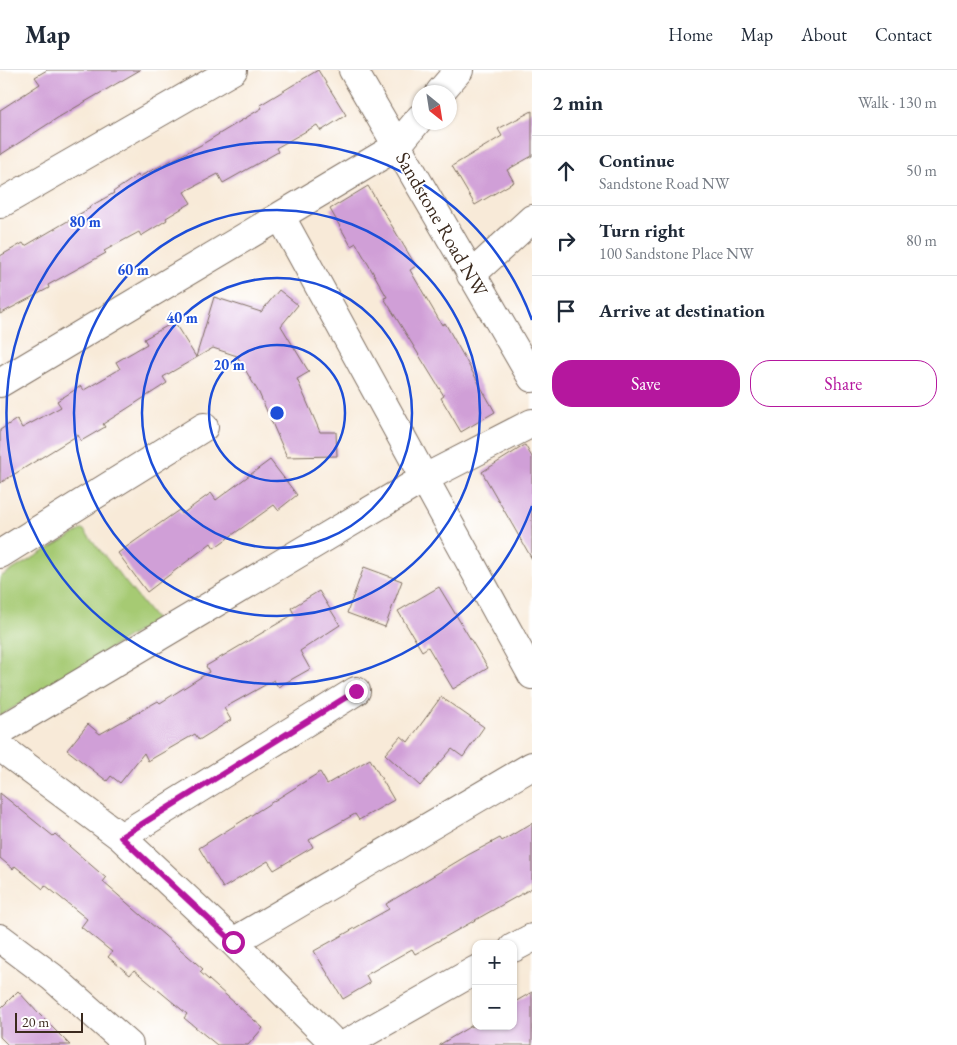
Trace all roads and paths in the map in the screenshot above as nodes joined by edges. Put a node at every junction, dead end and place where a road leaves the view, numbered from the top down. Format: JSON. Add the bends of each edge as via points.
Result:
{"nodes":[{"id":1,"x":233,"y":70,"type":"edge"},
{"id":2,"x":353,"y":70,"type":"edge"},
{"id":3,"x":459,"y":70,"type":"edge"},
{"id":4,"x":446,"y":85,"type":"edge"},
{"id":5,"x":412,"y":128,"type":"edge"},
{"id":6,"x":396,"y":147,"type":"junction"},
{"id":7,"x":0,"y":204,"type":"edge"},
{"id":8,"x":281,"y":217,"type":"junction"},
{"id":9,"x":532,"y":219,"type":"edge"},
{"id":10,"x":471,"y":275,"type":"junction"},
{"id":11,"x":532,"y":378,"type":"edge"},
{"id":12,"x":0,"y":383,"type":"edge"},
{"id":13,"x":532,"y":423,"type":"edge"},
{"id":14,"x":204,"y":428,"type":"dead end"},
{"id":15,"x":425,"y":478,"type":"junction"},
{"id":16,"x":0,"y":554,"type":"edge"},
{"id":17,"x":532,"y":675,"type":"edge"},
{"id":18,"x":356,"y":691,"type":"dead end"},
{"id":19,"x":0,"y":731,"type":"edge"},
{"id":20,"x":0,"y":747,"type":"edge"},
{"id":21,"x":532,"y":766,"type":"edge"},
{"id":22,"x":121,"y":837,"type":"junction"},
{"id":23,"x":0,"y":938,"type":"edge"},
{"id":24,"x":532,"y":938,"type":"edge"},
{"id":25,"x":233,"y":942,"type":"junction"},
{"id":26,"x":517,"y":946,"type":"edge"},
{"id":27,"x":472,"y":972,"type":"edge"},
{"id":28,"x":129,"y":1045,"type":"edge"},
{"id":29,"x":336,"y":1045,"type":"edge"},
{"id":30,"x":344,"y":1045,"type":"edge"}],
"edges":[{"from":1,"to":7,"type":"street"},
{"from":2,"to":6,"type":"street","name":"Sandstone Road NW"},
{"from":3,"to":4,"type":"street"},
{"from":5,"to":6,"type":"street"},
{"from":6,"to":8,"type":"street"},
{"from":6,"to":10,"type":"street","name":"Sandstone Road NW"},
{"from":8,"to":12,"type":"street"},
{"from":8,"to":15,"type":"street"},
{"from":9,"to":10,"type":"street"},
{"from":10,"to":11,"type":"street","name":"Sandstone Road NW"},
{"from":13,"to":15,"type":"street"},
{"from":14,"to":16,"type":"street"},
{"from":15,"to":17,"type":"street"},
{"from":15,"to":19,"type":"street"},
{"from":18,"to":22,"type":"street"},
{"from":20,"to":22,"type":"street"},
{"from":21,"to":25,"type":"street"},
{"from":22,"to":25,"type":"street"},
{"from":23,"to":28,"type":"street","via":[[52,977]]},
{"from":24,"to":26,"type":"street"},
{"from":25,"to":29,"type":"street"},
{"from":27,"to":30,"type":"street"}]}
